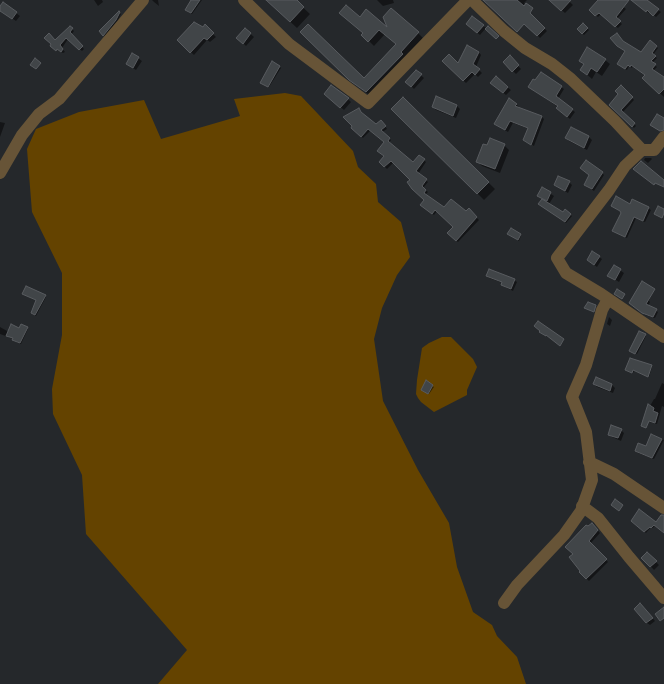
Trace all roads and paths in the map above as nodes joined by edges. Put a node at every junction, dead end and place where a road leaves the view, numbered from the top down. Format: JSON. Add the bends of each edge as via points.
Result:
{"nodes":[{"id":1,"x":143,"y":0,"type":"edge"},
{"id":2,"x":244,"y":0,"type":"edge"},
{"id":3,"x":468,"y":0,"type":"edge"},
{"id":4,"x":472,"y":0,"type":"edge"},
{"id":5,"x":664,"y":137,"type":"edge"},
{"id":6,"x":642,"y":150,"type":"junction"},
{"id":7,"x":0,"y":173,"type":"edge"},
{"id":8,"x":608,"y":299,"type":"junction"},
{"id":9,"x":664,"y":337,"type":"edge"},
{"id":10,"x":589,"y":462,"type":"junction"},
{"id":11,"x":582,"y":506,"type":"junction"},
{"id":12,"x":664,"y":508,"type":"edge"},
{"id":13,"x":664,"y":598,"type":"edge"},
{"id":14,"x":504,"y":603,"type":"dead end"}],
"edges":[{"from":1,"to":7,"type":"street","via":[[59,99],[39,114],[22,134]]},
{"from":2,"to":3,"type":"street","via":[[289,44],[368,103]]},
{"from":4,"to":6,"type":"street","via":[[514,40],[571,79]]},
{"from":5,"to":6,"type":"street","via":[[654,150]]},
{"from":6,"to":8,"type":"street","via":[[624,166],[609,190],[557,258],[566,273]]},
{"from":8,"to":9,"type":"street"},
{"from":8,"to":10,"type":"street","via":[[602,310],[586,365],[572,397],[586,432]]},
{"from":10,"to":11,"type":"street","via":[[592,480]]},
{"from":10,"to":12,"type":"street","via":[[614,474]]},
{"from":11,"to":13,"type":"street","via":[[598,518]]},
{"from":11,"to":14,"type":"street","via":[[564,534],[517,585]]}]}
